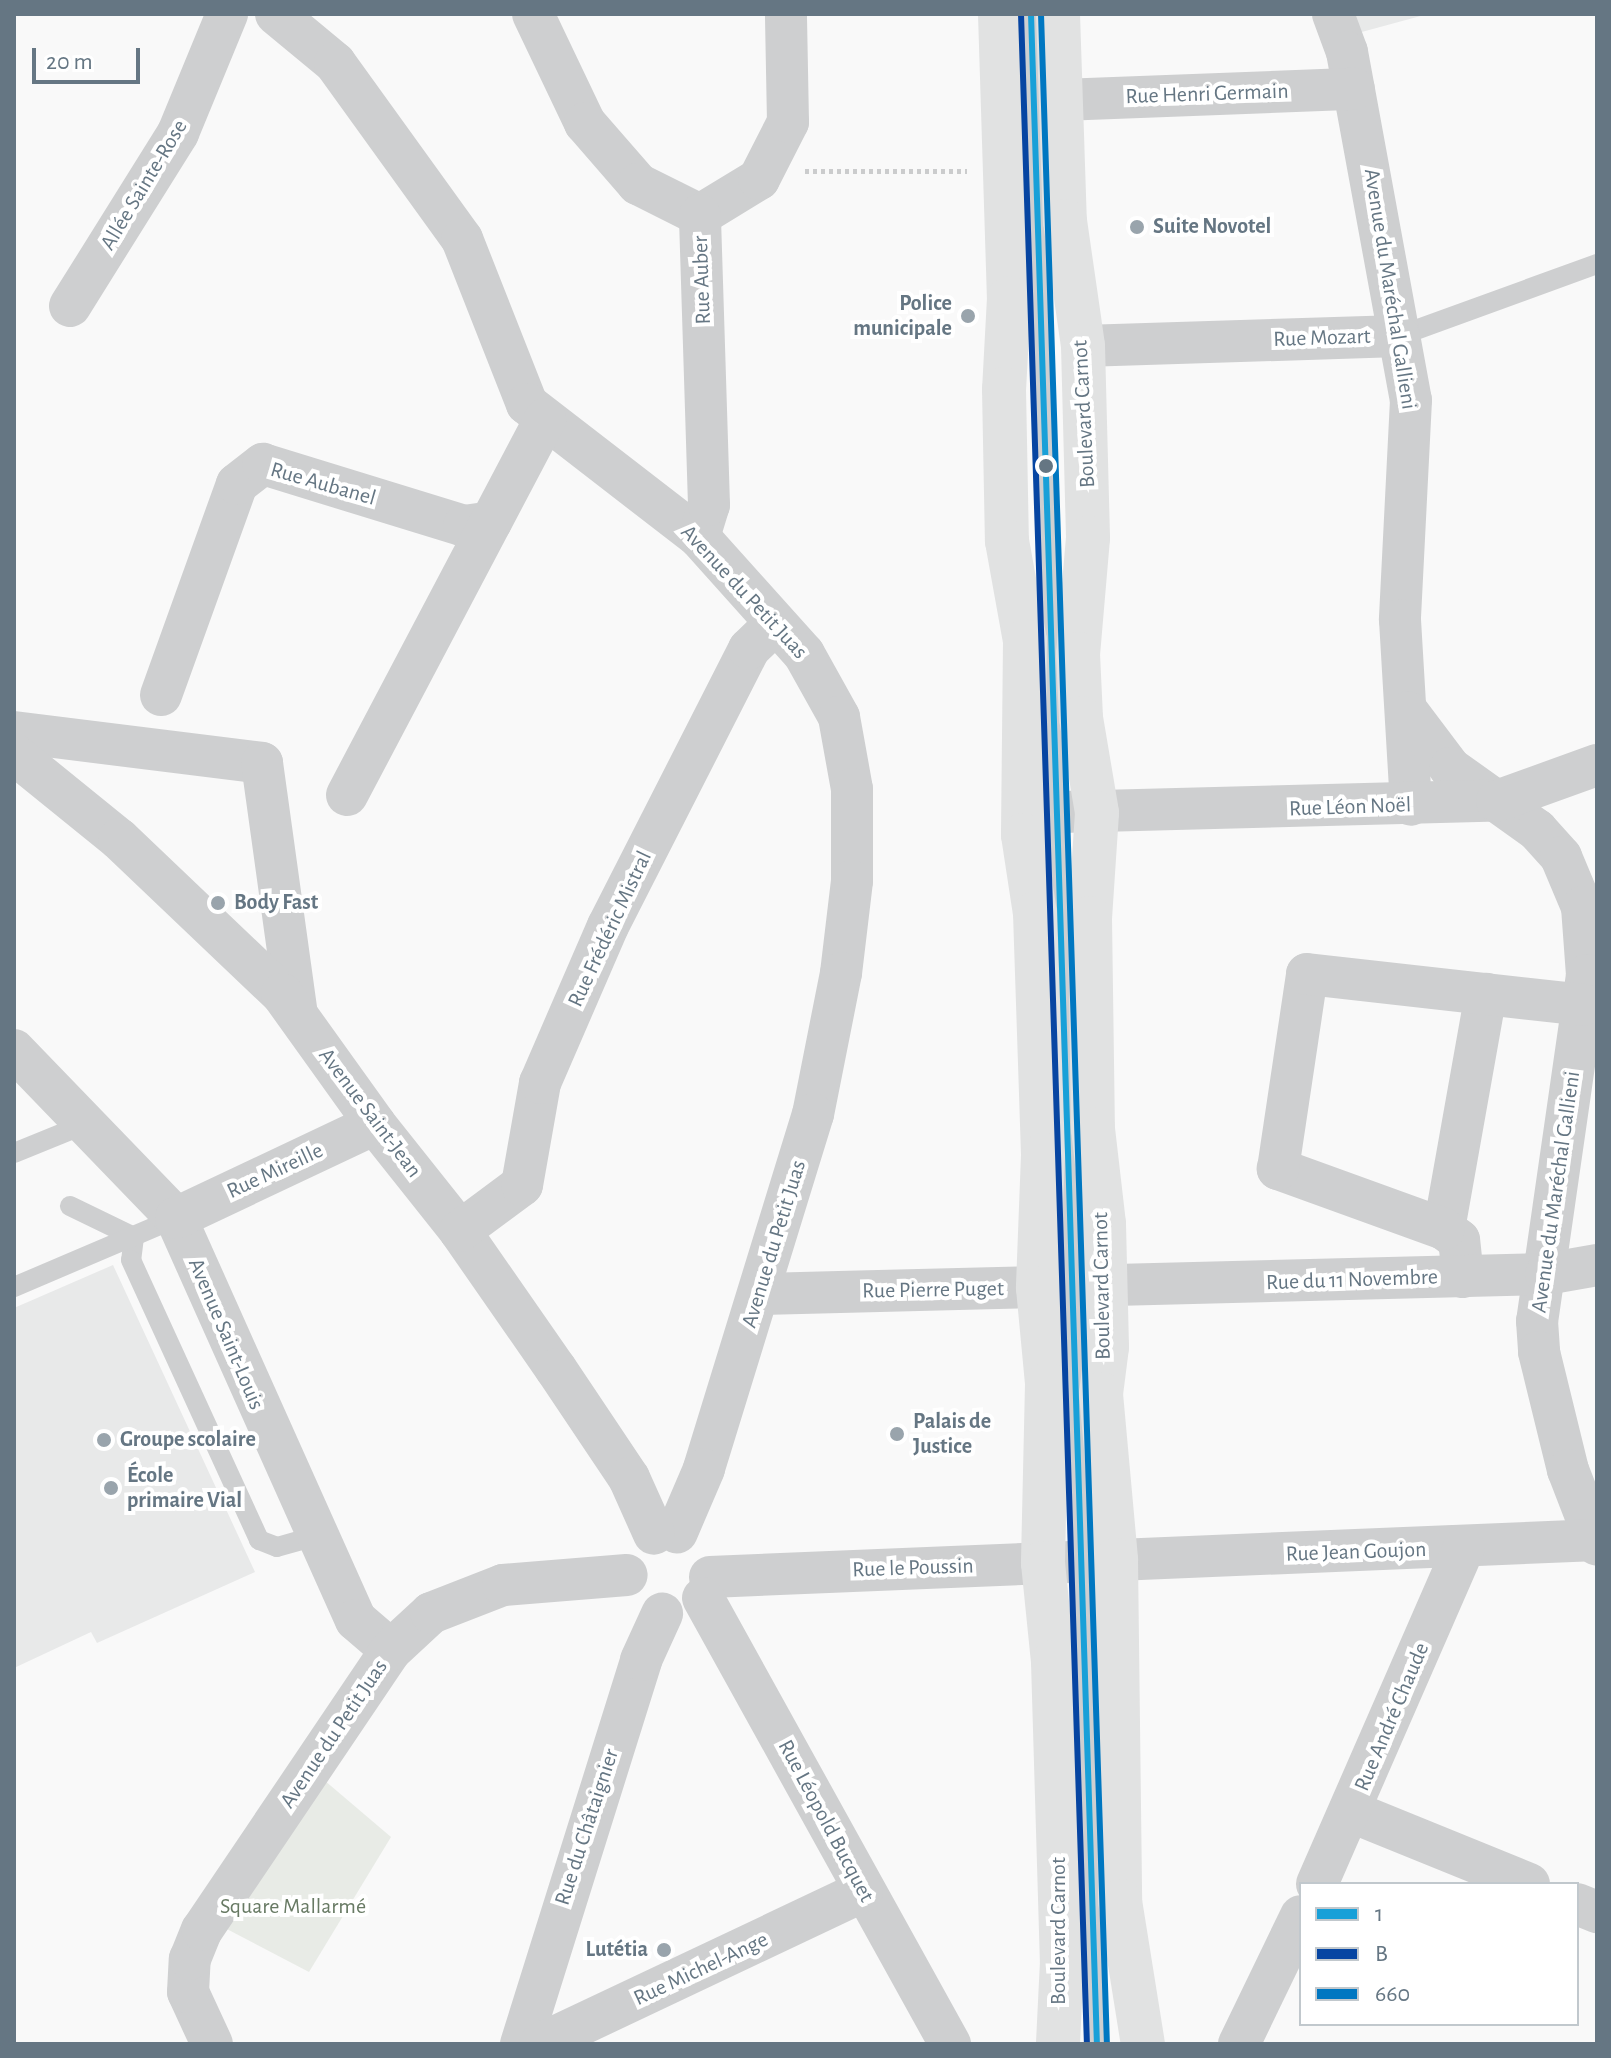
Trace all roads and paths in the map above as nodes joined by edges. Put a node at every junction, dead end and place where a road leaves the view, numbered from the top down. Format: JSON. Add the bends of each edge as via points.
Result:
{"nodes":[{"id":1,"x":227,"y":14,"type":"edge"},
{"id":2,"x":276,"y":14,"type":"edge"},
{"id":3,"x":533,"y":14,"type":"edge"},
{"id":4,"x":786,"y":14,"type":"edge"},
{"id":5,"x":1000,"y":14,"type":"edge"},
{"id":6,"x":1031,"y":14,"type":"edge"},
{"id":7,"x":1058,"y":14,"type":"edge"},
{"id":8,"x":1333,"y":14,"type":"edge"},
{"id":9,"x":1354,"y":89,"type":"junction"},
{"id":10,"x":1061,"y":100,"type":"junction"},
{"id":11,"x":1006,"y":170,"type":"junction"},
{"id":12,"x":804,"y":171,"type":"dead end"},
{"id":13,"x":700,"y":215,"type":"junction"},
{"id":14,"x":1597,"y":264,"type":"edge"},
{"id":15,"x":70,"y":306,"type":"dead end"},
{"id":16,"x":1399,"y":336,"type":"junction"},
{"id":17,"x":1083,"y":346,"type":"junction"},
{"id":18,"x":545,"y":419,"type":"junction"},
{"id":19,"x":491,"y":522,"type":"junction"},
{"id":20,"x":699,"y":537,"type":"junction"},
{"id":21,"x":776,"y":623,"type":"junction"},
{"id":22,"x":161,"y":695,"type":"dead end"},
{"id":23,"x":1408,"y":712,"type":"junction"},
{"id":24,"x":14,"y":732,"type":"edge"},
{"id":25,"x":14,"y":754,"type":"edge"},
{"id":26,"x":1597,"y":765,"type":"edge"},
{"id":27,"x":347,"y":795,"type":"dead end"},
{"id":28,"x":1497,"y":801,"type":"junction"},
{"id":29,"x":1411,"y":805,"type":"junction"},
{"id":30,"x":1059,"y":813,"type":"junction"},
{"id":31,"x":1486,"y":994,"type":"junction"},
{"id":32,"x":1583,"y":1005,"type":"junction"},
{"id":33,"x":297,"y":1014,"type":"junction"},
{"id":34,"x":14,"y":1050,"type":"edge"},
{"id":35,"x":85,"y":1124,"type":"junction"},
{"id":36,"x":375,"y":1124,"type":"junction"},
{"id":37,"x":14,"y":1153,"type":"edge"},
{"id":38,"x":70,"y":1206,"type":"dead end"},
{"id":39,"x":176,"y":1218,"type":"junction"},
{"id":40,"x":1444,"y":1229,"type":"junction"},
{"id":41,"x":460,"y":1231,"type":"junction"},
{"id":42,"x":134,"y":1237,"type":"junction"},
{"id":43,"x":1597,"y":1265,"type":"edge"},
{"id":44,"x":1546,"y":1274,"type":"junction"},
{"id":45,"x":1463,"y":1277,"type":"junction"},
{"id":46,"x":14,"y":1287,"type":"edge"},
{"id":47,"x":1072,"y":1287,"type":"junction"},
{"id":48,"x":759,"y":1294,"type":"junction"},
{"id":49,"x":666,"y":1533,"type":"junction"},
{"id":50,"x":316,"y":1536,"type":"junction"},
{"id":51,"x":1596,"y":1542,"type":"edge"},
{"id":52,"x":1464,"y":1548,"type":"junction"},
{"id":53,"x":1080,"y":1561,"type":"junction"},
{"id":54,"x":627,"y":1575,"type":"junction"},
{"id":55,"x":706,"y":1587,"type":"junction"},
{"id":56,"x":662,"y":1614,"type":"junction"},
{"id":57,"x":391,"y":1650,"type":"junction"},
{"id":58,"x":1352,"y":1812,"type":"junction"},
{"id":59,"x":1318,"y":1882,"type":"edge"},
{"id":60,"x":1524,"y":1882,"type":"edge"},
{"id":61,"x":862,"y":1892,"type":"junction"},
{"id":62,"x":1299,"y":1920,"type":"edge"},
{"id":63,"x":212,"y":2044,"type":"edge"},
{"id":64,"x":521,"y":2044,"type":"edge"},
{"id":65,"x":540,"y":2044,"type":"edge"},
{"id":66,"x":950,"y":2044,"type":"edge"},
{"id":67,"x":1058,"y":2044,"type":"edge"},
{"id":68,"x":1097,"y":2044,"type":"edge"},
{"id":69,"x":1143,"y":2044,"type":"edge"},
{"id":70,"x":1239,"y":2044,"type":"edge"}],
"edges":[{"from":1,"to":15,"type":"street","name":"Allée Sainte-Rose","via":[[178,133]]},
{"from":2,"to":18,"type":"street","name":"Avenue du Petit Juas","via":[[335,63],[462,239],[504,357],[527,404]]},
{"from":3,"to":13,"type":"street","via":[[585,123],[638,184]]},
{"from":4,"to":13,"type":"street","name":"Rue Auber","via":[[788,122],[759,179]]},
{"from":5,"to":11,"type":"main road","name":"Boulevard Carnot"},
{"from":6,"to":30,"type":"lane"},
{"from":7,"to":10,"type":"main road","name":"Boulevard Carnot"},
{"from":8,"to":9,"type":"street","name":"Avenue du Maréchal Gallieni"},
{"from":9,"to":10,"type":"street","name":"Rue Henri Germain"},
{"from":9,"to":16,"type":"street","name":"Avenue du Maréchal Gallieni"},
{"from":10,"to":17,"type":"main road","name":"Boulevard Carnot","via":[[1069,262]]},
{"from":11,"to":12,"type":"path"},
{"from":11,"to":30,"type":"main road","name":"Boulevard Carnot","via":[[1007,541]]},
{"from":13,"to":20,"type":"street","name":"Rue Auber","via":[[709,505]]},
{"from":14,"to":16,"type":"lane","name":"Rue Mozart"},
{"from":16,"to":17,"type":"street","name":"Rue Mozart"},
{"from":16,"to":23,"type":"street","name":"Avenue du Maréchal Gallieni","via":[[1412,425],[1400,620]]},
{"from":17,"to":30,"type":"main road","name":"Boulevard Carnot","via":[[1088,538],[1079,611],[1079,677]]},
{"from":18,"to":19,"type":"street"},
{"from":18,"to":20,"type":"street","name":"Avenue du Petit Juas"},
{"from":19,"to":22,"type":"street","name":"Rue Aubanel","via":[[464,526],[263,464],[237,484]]},
{"from":19,"to":27,"type":"street"},
{"from":20,"to":21,"type":"street","name":"Avenue du Petit Juas"},
{"from":21,"to":41,"type":"street","name":"Rue Frédéric Mistral","via":[[749,649],[608,926],[540,1083],[522,1185]]},
{"from":21,"to":48,"type":"street","name":"Avenue du Petit Juas","via":[[804,654],[839,717],[852,789],[852,881],[841,973],[813,1114]]},
{"from":23,"to":28,"type":"street","name":"Avenue du Maréchal Gallieni","via":[[1450,768]]},
{"from":23,"to":29,"type":"street","name":"Avenue du Maréchal Gallieni"},
{"from":24,"to":33,"type":"street","via":[[262,763]]},
{"from":25,"to":33,"type":"street","name":"Avenue Saint-Jean","via":[[119,839]]},
{"from":26,"to":28,"type":"street","name":"Rue Léon Noël"},
{"from":28,"to":29,"type":"street","name":"Rue Léon Noël"},
{"from":28,"to":32,"type":"street","name":"Avenue du Maréchal Gallieni","via":[[1537,830],[1574,880],[1585,939]]},
{"from":29,"to":30,"type":"street","name":"Rue Léon Noël"},
{"from":30,"to":47,"type":"main road","name":"Boulevard Carnot","via":[[1037,973],[1043,1155]]},
{"from":30,"to":47,"type":"main road","name":"Boulevard Carnot","via":[[1090,918],[1093,1098]]},
{"from":31,"to":32,"type":"street"},
{"from":31,"to":40,"type":"street"},
{"from":31,"to":40,"type":"street","via":[[1307,974],[1278,1169]]},
{"from":32,"to":44,"type":"street","name":"Avenue du Maréchal Gallieni"},
{"from":33,"to":36,"type":"street","name":"Avenue Saint-Jean"},
{"from":34,"to":35,"type":"street","name":"Avenue Saint-Louis"},
{"from":35,"to":37,"type":"lane"},
{"from":35,"to":39,"type":"street","name":"Avenue Saint-Louis"},
{"from":36,"to":39,"type":"street","name":"Rue Mireille"},
{"from":36,"to":41,"type":"street","name":"Avenue Saint-Jean"},
{"from":38,"to":42,"type":"lane"},
{"from":39,"to":42,"type":"lane"},
{"from":39,"to":50,"type":"street","name":"Avenue Saint-Louis"},
{"from":40,"to":45,"type":"street","via":[[1459,1240]]},
{"from":41,"to":49,"type":"street","name":"Avenue Saint-Jean"},
{"from":42,"to":46,"type":"lane"},
{"from":42,"to":50,"type":"lane","via":[[131,1260],[259,1540],[277,1547]]},
{"from":43,"to":44,"type":"street","name":"Rue du 11 Novembre"},
{"from":44,"to":45,"type":"street","name":"Rue du 11 Novembre"},
{"from":44,"to":51,"type":"street","name":"Avenue du Maréchal Gallieni","via":[[1537,1321],[1539,1352],[1568,1470]]},
{"from":45,"to":47,"type":"street","name":"Rue du 11 Novembre"},
{"from":47,"to":48,"type":"street","name":"Rue Pierre Puget"},
{"from":47,"to":53,"type":"main road","name":"Boulevard Carnot","via":[[1101,1394]]},
{"from":47,"to":53,"type":"main road","name":"Boulevard Carnot","via":[[1048,1423]]},
{"from":48,"to":49,"type":"street","name":"Avenue du Petit Juas","via":[[704,1469]]},
{"from":49,"to":54,"type":"street","via":[[634,1549]]},
{"from":49,"to":55,"type":"street","via":[[699,1543]]},
{"from":50,"to":57,"type":"street","name":"Avenue Saint-Louis","via":[[356,1620]]},
{"from":51,"to":52,"type":"street","name":"Rue Jean Goujon"},
{"from":52,"to":53,"type":"street","name":"Rue Jean Goujon"},
{"from":52,"to":58,"type":"street","name":"Rue André Chaude"},
{"from":53,"to":55,"type":"street","name":"Rue le Poussin"},
{"from":53,"to":67,"type":"main road","name":"Boulevard Carnot","via":[[1053,1662],[1062,1961]]},
{"from":53,"to":68,"type":"lane"},
{"from":53,"to":69,"type":"main road","name":"Boulevard Carnot","via":[[1120,1901]]},
{"from":54,"to":56,"type":"street","via":[[637,1601]]},
{"from":54,"to":57,"type":"street","name":"Avenue du Petit Juas","via":[[503,1585],[431,1613]]},
{"from":55,"to":56,"type":"street","via":[[685,1611]]},
{"from":55,"to":61,"type":"street","name":"Rue Léopold Bucquet"},
{"from":56,"to":64,"type":"street","name":"Rue du Châtaignier","via":[[641,1660]]},
{"from":57,"to":63,"type":"street","name":"Avenue du Petit Juas","via":[[202,1930],[190,1959],[188,1992]]},
{"from":58,"to":59,"type":"street","name":"Rue André Chaude"},
{"from":58,"to":60,"type":"street"},
{"from":61,"to":65,"type":"street","name":"Rue Michel-Ange"},
{"from":61,"to":66,"type":"street","name":"Rue Léopold Bucquet"},
{"from":62,"to":70,"type":"street"}]}
